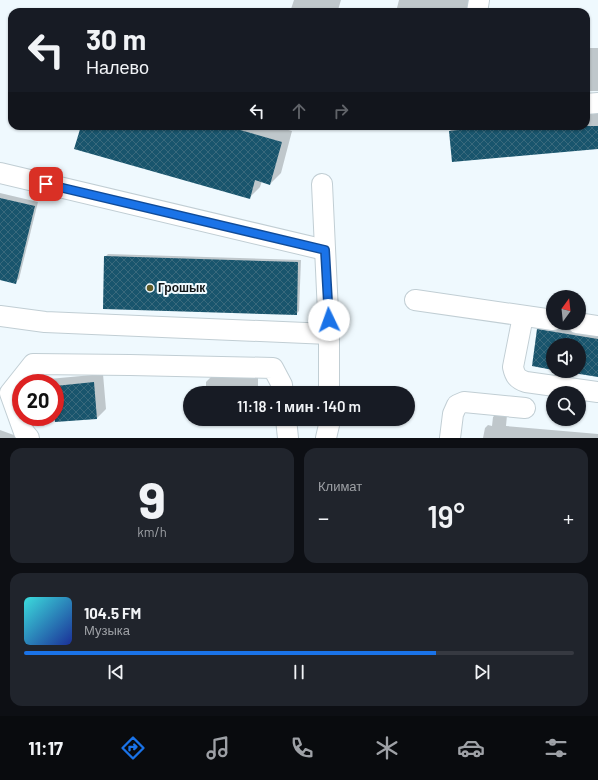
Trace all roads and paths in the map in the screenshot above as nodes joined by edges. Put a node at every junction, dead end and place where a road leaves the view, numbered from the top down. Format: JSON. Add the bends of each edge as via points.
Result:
{"nodes":[{"id":1,"x":0,"y":173,"type":"edge"},
{"id":2,"x":322,"y":184,"type":"dead end"},
{"id":3,"x":325,"y":250,"type":"junction"},
{"id":4,"x":415,"y":300,"type":"dead end"},
{"id":5,"x":0,"y":316,"type":"edge"},
{"id":6,"x":523,"y":316,"type":"junction"},
{"id":7,"x":546,"y":319,"type":"edge"},
{"id":8,"x":586,"y":324,"type":"edge"},
{"id":9,"x":598,"y":326,"type":"edge"},
{"id":10,"x":329,"y":334,"type":"junction"},
{"id":11,"x":282,"y":386,"type":"edge"},
{"id":12,"x":329,"y":386,"type":"edge"},
{"id":13,"x":598,"y":392,"type":"edge"},
{"id":14,"x":525,"y":408,"type":"dead end"},
{"id":15,"x":287,"y":426,"type":"edge"},
{"id":16,"x":329,"y":426,"type":"edge"},
{"id":17,"x":29,"y":438,"type":"edge"},
{"id":18,"x":288,"y":438,"type":"edge"},
{"id":19,"x":326,"y":438,"type":"edge"},
{"id":20,"x":450,"y":438,"type":"edge"}],
"edges":[{"from":1,"to":3,"type":"street"},
{"from":2,"to":3,"type":"street"},
{"from":3,"to":10,"type":"street"},
{"from":4,"to":6,"type":"street"},
{"from":5,"to":10,"type":"street","via":[[45,322]]},
{"from":6,"to":7,"type":"street"},
{"from":6,"to":13,"type":"street","via":[[513,367],[518,379]]},
{"from":8,"to":9,"type":"street"},
{"from":10,"to":12,"type":"street"},
{"from":11,"to":17,"type":"street","via":[[273,368],[33,364],[10,393],[24,432]]},
{"from":14,"to":20,"type":"street","via":[[464,402],[457,405],[453,414]]},
{"from":15,"to":18,"type":"street"},
{"from":16,"to":19,"type":"street"}]}
